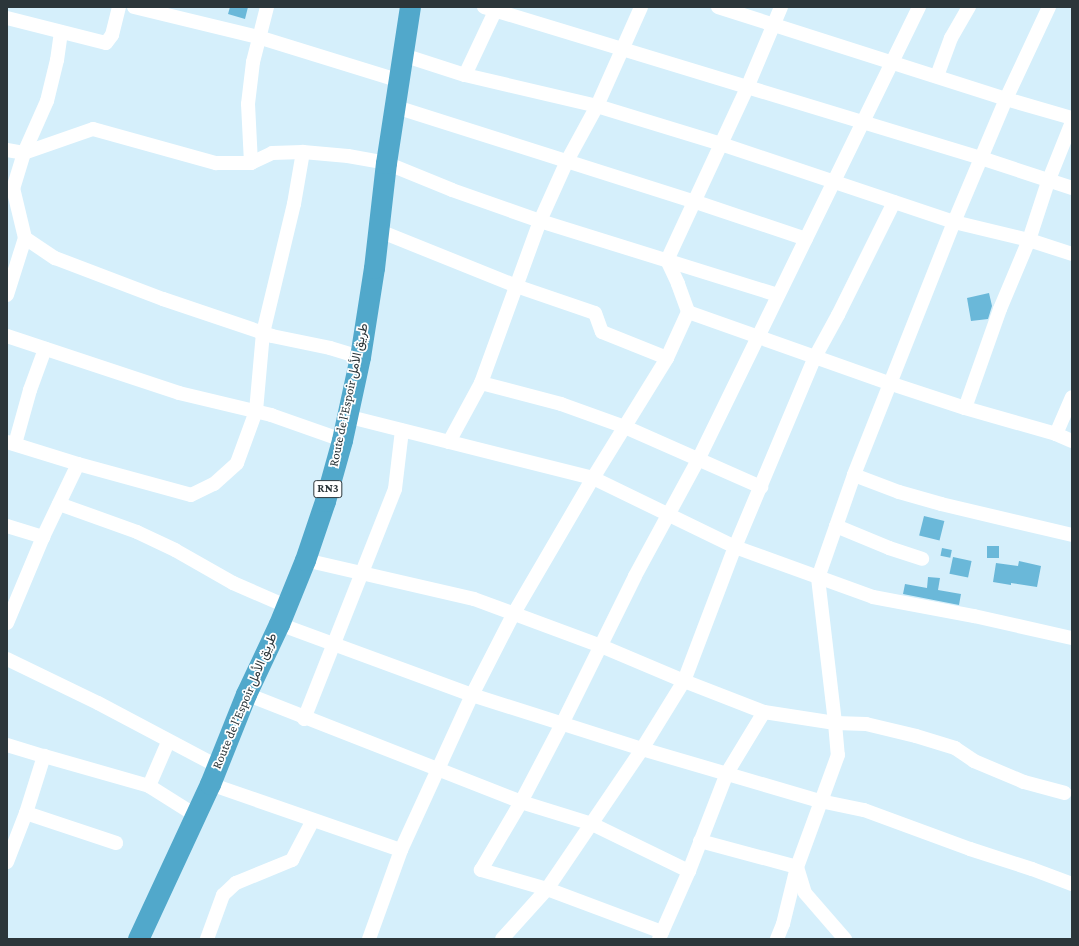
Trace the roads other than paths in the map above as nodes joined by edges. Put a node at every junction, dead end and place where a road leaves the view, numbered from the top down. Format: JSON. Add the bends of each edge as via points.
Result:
{"nodes":[{"id":1,"x":119,"y":7,"type":"edge"},
{"id":2,"x":134,"y":7,"type":"edge"},
{"id":3,"x":267,"y":7,"type":"edge"},
{"id":4,"x":410,"y":7,"type":"edge"},
{"id":5,"x":641,"y":7,"type":"edge"},
{"id":6,"x":781,"y":7,"type":"edge"},
{"id":7,"x":919,"y":7,"type":"edge"},
{"id":8,"x":969,"y":7,"type":"edge"},
{"id":9,"x":1049,"y":7,"type":"edge"},
{"id":10,"x":492,"y":8,"type":"edge"},
{"id":11,"x":722,"y":8,"type":"edge"},
{"id":12,"x":7,"y":18,"type":"edge"},
{"id":13,"x":772,"y":24,"type":"junction"},
{"id":14,"x":61,"y":32,"type":"junction"},
{"id":15,"x":258,"y":37,"type":"junction"},
{"id":16,"x":622,"y":50,"type":"junction"},
{"id":17,"x":403,"y":55,"type":"junction"},
{"id":18,"x":891,"y":61,"type":"junction"},
{"id":19,"x":465,"y":75,"type":"junction"},
{"id":20,"x":937,"y":76,"type":"junction"},
{"id":21,"x":400,"y":82,"type":"junction"},
{"id":22,"x":746,"y":88,"type":"junction"},
{"id":23,"x":1006,"y":99,"type":"junction"},
{"id":24,"x":597,"y":106,"type":"junction"},
{"id":25,"x":396,"y":107,"type":"junction"},
{"id":26,"x":1072,"y":118,"type":"edge"},
{"id":27,"x":1072,"y":122,"type":"edge"},
{"id":28,"x":862,"y":123,"type":"junction"},
{"id":29,"x":721,"y":144,"type":"junction"},
{"id":30,"x":7,"y":150,"type":"edge"},
{"id":31,"x":24,"y":152,"type":"junction"},
{"id":32,"x":303,"y":152,"type":"junction"},
{"id":33,"x":980,"y":158,"type":"junction"},
{"id":34,"x":567,"y":162,"type":"junction"},
{"id":35,"x":251,"y":163,"type":"junction"},
{"id":36,"x":386,"y":163,"type":"junction"},
{"id":37,"x":835,"y":181,"type":"junction"},
{"id":38,"x":1048,"y":182,"type":"junction"},
{"id":39,"x":1072,"y":188,"type":"edge"},
{"id":40,"x":693,"y":201,"type":"junction"},
{"id":41,"x":894,"y":202,"type":"junction"},
{"id":42,"x":540,"y":221,"type":"junction"},
{"id":43,"x":954,"y":222,"type":"junction"},
{"id":44,"x":377,"y":230,"type":"junction"},
{"id":45,"x":25,"y":238,"type":"junction"},
{"id":46,"x":806,"y":239,"type":"junction"},
{"id":47,"x":1029,"y":240,"type":"junction"},
{"id":48,"x":1072,"y":254,"type":"edge"},
{"id":49,"x":667,"y":260,"type":"junction"},
{"id":50,"x":516,"y":286,"type":"junction"},
{"id":51,"x":778,"y":294,"type":"junction"},
{"id":52,"x":7,"y":295,"type":"edge"},
{"id":53,"x":688,"y":312,"type":"junction"},
{"id":54,"x":263,"y":333,"type":"junction"},
{"id":55,"x":7,"y":336,"type":"edge"},
{"id":56,"x":758,"y":337,"type":"junction"},
{"id":57,"x":45,"y":348,"type":"junction"},
{"id":58,"x":360,"y":357,"type":"junction"},
{"id":59,"x":815,"y":357,"type":"junction"},
{"id":60,"x":667,"y":358,"type":"junction"},
{"id":61,"x":481,"y":383,"type":"junction"},
{"id":62,"x":889,"y":383,"type":"junction"},
{"id":63,"x":1072,"y":397,"type":"edge"},
{"id":64,"x":965,"y":408,"type":"junction"},
{"id":65,"x":256,"y":411,"type":"junction"},
{"id":66,"x":346,"y":416,"type":"junction"},
{"id":67,"x":625,"y":427,"type":"junction"},
{"id":68,"x":402,"y":430,"type":"junction"},
{"id":69,"x":1056,"y":434,"type":"junction"},
{"id":70,"x":342,"y":440,"type":"junction"},
{"id":71,"x":1072,"y":441,"type":"edge"},
{"id":72,"x":449,"y":442,"type":"junction"},
{"id":73,"x":11,"y":443,"type":"edge"},
{"id":74,"x":698,"y":460,"type":"junction"},
{"id":75,"x":78,"y":464,"type":"junction"},
{"id":76,"x":854,"y":475,"type":"junction"},
{"id":77,"x":593,"y":478,"type":"junction"},
{"id":78,"x":761,"y":487,"type":"junction"},
{"id":79,"x":59,"y":504,"type":"junction"},
{"id":80,"x":668,"y":514,"type":"junction"},
{"id":81,"x":7,"y":526,"type":"edge"},
{"id":82,"x":836,"y":526,"type":"junction"},
{"id":83,"x":1072,"y":535,"type":"edge"},
{"id":84,"x":43,"y":537,"type":"junction"},
{"id":85,"x":735,"y":547,"type":"junction"},
{"id":86,"x":922,"y":559,"type":"dead end"},
{"id":87,"x":305,"y":560,"type":"junction"},
{"id":88,"x":362,"y":574,"type":"junction"},
{"id":89,"x":818,"y":578,"type":"junction"},
{"id":90,"x":13,"y":593,"type":"edge"},
{"id":91,"x":514,"y":613,"type":"junction"},
{"id":92,"x":282,"y":615,"type":"junction"},
{"id":93,"x":7,"y":623,"type":"edge"},
{"id":94,"x":1072,"y":638,"type":"edge"},
{"id":95,"x":335,"y":644,"type":"junction"},
{"id":96,"x":601,"y":646,"type":"junction"},
{"id":97,"x":7,"y":658,"type":"edge"},
{"id":98,"x":684,"y":681,"type":"junction"},
{"id":99,"x":246,"y":694,"type":"junction"},
{"id":100,"x":472,"y":695,"type":"junction"},
{"id":101,"x":764,"y":712,"type":"junction"},
{"id":102,"x":304,"y":719,"type":"junction"},
{"id":103,"x":835,"y":723,"type":"junction"},
{"id":104,"x":562,"y":724,"type":"junction"},
{"id":105,"x":168,"y":742,"type":"junction"},
{"id":106,"x":7,"y":745,"type":"edge"},
{"id":107,"x":642,"y":749,"type":"junction"},
{"id":108,"x":44,"y":756,"type":"junction"},
{"id":109,"x":439,"y":771,"type":"junction"},
{"id":110,"x":727,"y":773,"type":"junction"},
{"id":111,"x":213,"y":775,"type":"junction"},
{"id":112,"x":148,"y":786,"type":"junction"},
{"id":113,"x":1065,"y":793,"type":"dead end"},
{"id":114,"x":820,"y":801,"type":"junction"},
{"id":115,"x":521,"y":802,"type":"junction"},
{"id":116,"x":26,"y":813,"type":"junction"},
{"id":117,"x":195,"y":815,"type":"junction"},
{"id":118,"x":313,"y":820,"type":"junction"},
{"id":119,"x":592,"y":824,"type":"junction"},
{"id":120,"x":700,"y":841,"type":"junction"},
{"id":121,"x":116,"y":843,"type":"dead end"},
{"id":122,"x":401,"y":850,"type":"junction"},
{"id":123,"x":7,"y":862,"type":"edge"},
{"id":124,"x":798,"y":867,"type":"junction"},
{"id":125,"x":689,"y":871,"type":"junction"},
{"id":126,"x":1072,"y":884,"type":"edge"},
{"id":127,"x":547,"y":889,"type":"junction"},
{"id":128,"x":661,"y":935,"type":"edge"},
{"id":129,"x":138,"y":939,"type":"edge"},
{"id":130,"x":207,"y":939,"type":"edge"},
{"id":131,"x":370,"y":939,"type":"edge"},
{"id":132,"x":502,"y":939,"type":"edge"},
{"id":133,"x":777,"y":939,"type":"edge"},
{"id":134,"x":845,"y":939,"type":"edge"}],
"edges":[{"from":1,"to":14,"type":"street","via":[[112,35],[106,43]]},
{"from":2,"to":15,"type":"street"},
{"from":3,"to":15,"type":"street"},
{"from":4,"to":17,"type":"highway","name":"Route de l’Espoir طريق الأمل","number":"RN3"},
{"from":5,"to":16,"type":"street"},
{"from":6,"to":13,"type":"street"},
{"from":7,"to":18,"type":"street"},
{"from":8,"to":20,"type":"street","via":[[951,38]]},
{"from":9,"to":23,"type":"street"},
{"from":10,"to":16,"type":"street"},
{"from":10,"to":19,"type":"street"},
{"from":11,"to":13,"type":"street"},
{"from":12,"to":14,"type":"street"},
{"from":13,"to":18,"type":"street"},
{"from":13,"to":22,"type":"street"},
{"from":14,"to":31,"type":"street","via":[[57,60],[46,101]]},
{"from":15,"to":21,"type":"street"},
{"from":15,"to":35,"type":"street","via":[[248,104]]},
{"from":16,"to":22,"type":"street"},
{"from":16,"to":24,"type":"street"},
{"from":17,"to":19,"type":"street"},
{"from":17,"to":21,"type":"highway","name":"Route de l’Espoir طريق الأمل","number":"RN3"},
{"from":18,"to":20,"type":"street"},
{"from":18,"to":28,"type":"street"},
{"from":19,"to":24,"type":"street"},
{"from":20,"to":23,"type":"street"},
{"from":21,"to":25,"type":"highway","name":"Route de l’Espoir طريق الأمل","number":"RN3"},
{"from":22,"to":28,"type":"street"},
{"from":22,"to":29,"type":"street"},
{"from":23,"to":26,"type":"street"},
{"from":23,"to":33,"type":"street"},
{"from":24,"to":29,"type":"street"},
{"from":24,"to":34,"type":"street"},
{"from":25,"to":34,"type":"street"},
{"from":25,"to":36,"type":"highway","name":"Route de l’Espoir طريق الأمل","number":"RN3"},
{"from":27,"to":38,"type":"street"},
{"from":28,"to":33,"type":"street"},
{"from":28,"to":37,"type":"street"},
{"from":29,"to":37,"type":"street"},
{"from":29,"to":40,"type":"street"},
{"from":30,"to":31,"type":"street"},
{"from":31,"to":35,"type":"street","via":[[93,129],[216,162]]},
{"from":31,"to":45,"type":"street","via":[[13,188]]},
{"from":32,"to":35,"type":"street","via":[[272,153]]},
{"from":32,"to":36,"type":"street"},
{"from":32,"to":54,"type":"street","via":[[289,227]]},
{"from":33,"to":38,"type":"street"},
{"from":33,"to":43,"type":"street"},
{"from":34,"to":40,"type":"street"},
{"from":34,"to":42,"type":"street"},
{"from":36,"to":42,"type":"street","via":[[452,190]]},
{"from":36,"to":44,"type":"highway","name":"Route de l’Espoir طريق الأمل","number":"RN3"},
{"from":37,"to":41,"type":"street"},
{"from":37,"to":46,"type":"street"},
{"from":38,"to":39,"type":"street"},
{"from":38,"to":47,"type":"street"},
{"from":40,"to":46,"type":"street"},
{"from":40,"to":49,"type":"street"},
{"from":41,"to":43,"type":"street"},
{"from":41,"to":59,"type":"street"},
{"from":42,"to":49,"type":"street"},
{"from":42,"to":50,"type":"street"},
{"from":43,"to":47,"type":"street"},
{"from":43,"to":62,"type":"street"},
{"from":44,"to":50,"type":"street"},
{"from":44,"to":58,"type":"highway","name":"Route de l’Espoir طريق الأمل","number":"RN3","via":[[374,268]]},
{"from":45,"to":52,"type":"street"},
{"from":45,"to":54,"type":"street","via":[[55,258]]},
{"from":46,"to":51,"type":"street"},
{"from":47,"to":48,"type":"street"},
{"from":47,"to":64,"type":"street","via":[[1000,309]]},
{"from":49,"to":51,"type":"street"},
{"from":49,"to":53,"type":"street"},
{"from":50,"to":60,"type":"street","via":[[595,313],[602,332]]},
{"from":50,"to":61,"type":"street"},
{"from":51,"to":56,"type":"street"},
{"from":53,"to":56,"type":"street"},
{"from":53,"to":60,"type":"street"},
{"from":54,"to":58,"type":"street"},
{"from":54,"to":65,"type":"street"},
{"from":55,"to":57,"type":"street"},
{"from":56,"to":59,"type":"street"},
{"from":56,"to":74,"type":"street"},
{"from":57,"to":65,"type":"street","via":[[179,394]]},
{"from":57,"to":73,"type":"street"},
{"from":58,"to":66,"type":"highway","name":"Route de l’Espoir طريق الأمل","number":"RN3"},
{"from":59,"to":62,"type":"street"},
{"from":59,"to":78,"type":"street"},
{"from":60,"to":67,"type":"street"},
{"from":61,"to":67,"type":"street","via":[[561,404]]},
{"from":61,"to":72,"type":"street"},
{"from":62,"to":64,"type":"street"},
{"from":62,"to":76,"type":"street"},
{"from":63,"to":69,"type":"street"},
{"from":64,"to":69,"type":"street"},
{"from":65,"to":70,"type":"street"},
{"from":65,"to":75,"type":"street","via":[[237,463],[214,484],[191,495]]},
{"from":66,"to":68,"type":"street"},
{"from":66,"to":70,"type":"highway","name":"Route de l’Espoir طريق الأمل","number":"RN3"},
{"from":67,"to":74,"type":"street"},
{"from":67,"to":77,"type":"street"},
{"from":68,"to":72,"type":"street"},
{"from":68,"to":88,"type":"street","via":[[395,489]]},
{"from":69,"to":71,"type":"street"},
{"from":70,"to":87,"type":"highway","name":"Route de l’Espoir طريق الأمل","number":"RN3"},
{"from":72,"to":77,"type":"street"},
{"from":73,"to":75,"type":"street"},
{"from":74,"to":78,"type":"street"},
{"from":74,"to":80,"type":"street"},
{"from":75,"to":79,"type":"street"},
{"from":76,"to":82,"type":"street"},
{"from":76,"to":83,"type":"street","via":[[934,502]]},
{"from":77,"to":80,"type":"street"},
{"from":77,"to":91,"type":"street"},
{"from":78,"to":85,"type":"street"},
{"from":79,"to":84,"type":"street"},
{"from":79,"to":92,"type":"street","via":[[137,532],[175,550]]},
{"from":80,"to":85,"type":"street"},
{"from":80,"to":96,"type":"street"},
{"from":81,"to":84,"type":"street"},
{"from":82,"to":86,"type":"street"},
{"from":82,"to":89,"type":"street"},
{"from":84,"to":90,"type":"street"},
{"from":85,"to":89,"type":"street"},
{"from":85,"to":98,"type":"street"},
{"from":87,"to":88,"type":"street"},
{"from":87,"to":92,"type":"highway","name":"Route de l’Espoir طريق الأمل","number":"RN3"},
{"from":88,"to":91,"type":"street","via":[[474,599]]},
{"from":88,"to":95,"type":"street"},
{"from":89,"to":94,"type":"street","via":[[873,597]]},
{"from":89,"to":103,"type":"street"},
{"from":90,"to":93,"type":"street"},
{"from":91,"to":96,"type":"street"},
{"from":91,"to":100,"type":"street"},
{"from":92,"to":95,"type":"street"},
{"from":92,"to":99,"type":"highway","name":"Route de l’Espoir طريق الأمل","number":"RN3"},
{"from":95,"to":100,"type":"street"},
{"from":95,"to":102,"type":"street"},
{"from":96,"to":98,"type":"street"},
{"from":96,"to":104,"type":"street"},
{"from":97,"to":105,"type":"street","via":[[98,703]]},
{"from":98,"to":101,"type":"street"},
{"from":98,"to":107,"type":"street"},
{"from":99,"to":102,"type":"street"},
{"from":99,"to":111,"type":"highway","name":"Route de l’Espoir طريق الأمل","number":"RN3"},
{"from":100,"to":104,"type":"street"},
{"from":100,"to":109,"type":"street"},
{"from":101,"to":103,"type":"street"},
{"from":101,"to":110,"type":"street"},
{"from":102,"to":109,"type":"street"},
{"from":103,"to":113,"type":"street","via":[[866,724],[916,736],[955,748],[974,761],[1024,782]]},
{"from":103,"to":114,"type":"street","via":[[838,755]]},
{"from":104,"to":107,"type":"street"},
{"from":104,"to":115,"type":"street"},
{"from":105,"to":111,"type":"street"},
{"from":105,"to":112,"type":"street"},
{"from":106,"to":108,"type":"street"},
{"from":107,"to":110,"type":"street"},
{"from":107,"to":119,"type":"street"},
{"from":108,"to":112,"type":"street"},
{"from":108,"to":116,"type":"street"},
{"from":109,"to":115,"type":"street"},
{"from":109,"to":122,"type":"street"},
{"from":110,"to":114,"type":"street"},
{"from":110,"to":120,"type":"street"},
{"from":111,"to":117,"type":"highway","name":"Route de l’Espoir طريق الأمل","number":"RN3"},
{"from":111,"to":118,"type":"street"},
{"from":112,"to":117,"type":"street"},
{"from":114,"to":124,"type":"street"},
{"from":114,"to":126,"type":"street","via":[[864,810],[970,850]]},
{"from":115,"to":119,"type":"street"},
{"from":115,"to":127,"type":"street","via":[[481,870]]},
{"from":116,"to":121,"type":"street"},
{"from":116,"to":123,"type":"street"},
{"from":117,"to":129,"type":"highway","name":"Route de l’Espoir طريق الأمل","number":"RN3"},
{"from":118,"to":122,"type":"street"},
{"from":118,"to":130,"type":"street","via":[[292,860],[236,883],[223,895]]},
{"from":119,"to":125,"type":"street"},
{"from":119,"to":127,"type":"street"},
{"from":120,"to":124,"type":"street"},
{"from":120,"to":125,"type":"street"},
{"from":122,"to":131,"type":"street"},
{"from":124,"to":133,"type":"street"},
{"from":124,"to":134,"type":"street","via":[[805,893]]},
{"from":125,"to":128,"type":"street"},
{"from":127,"to":128,"type":"street"},
{"from":127,"to":132,"type":"street"}]}
